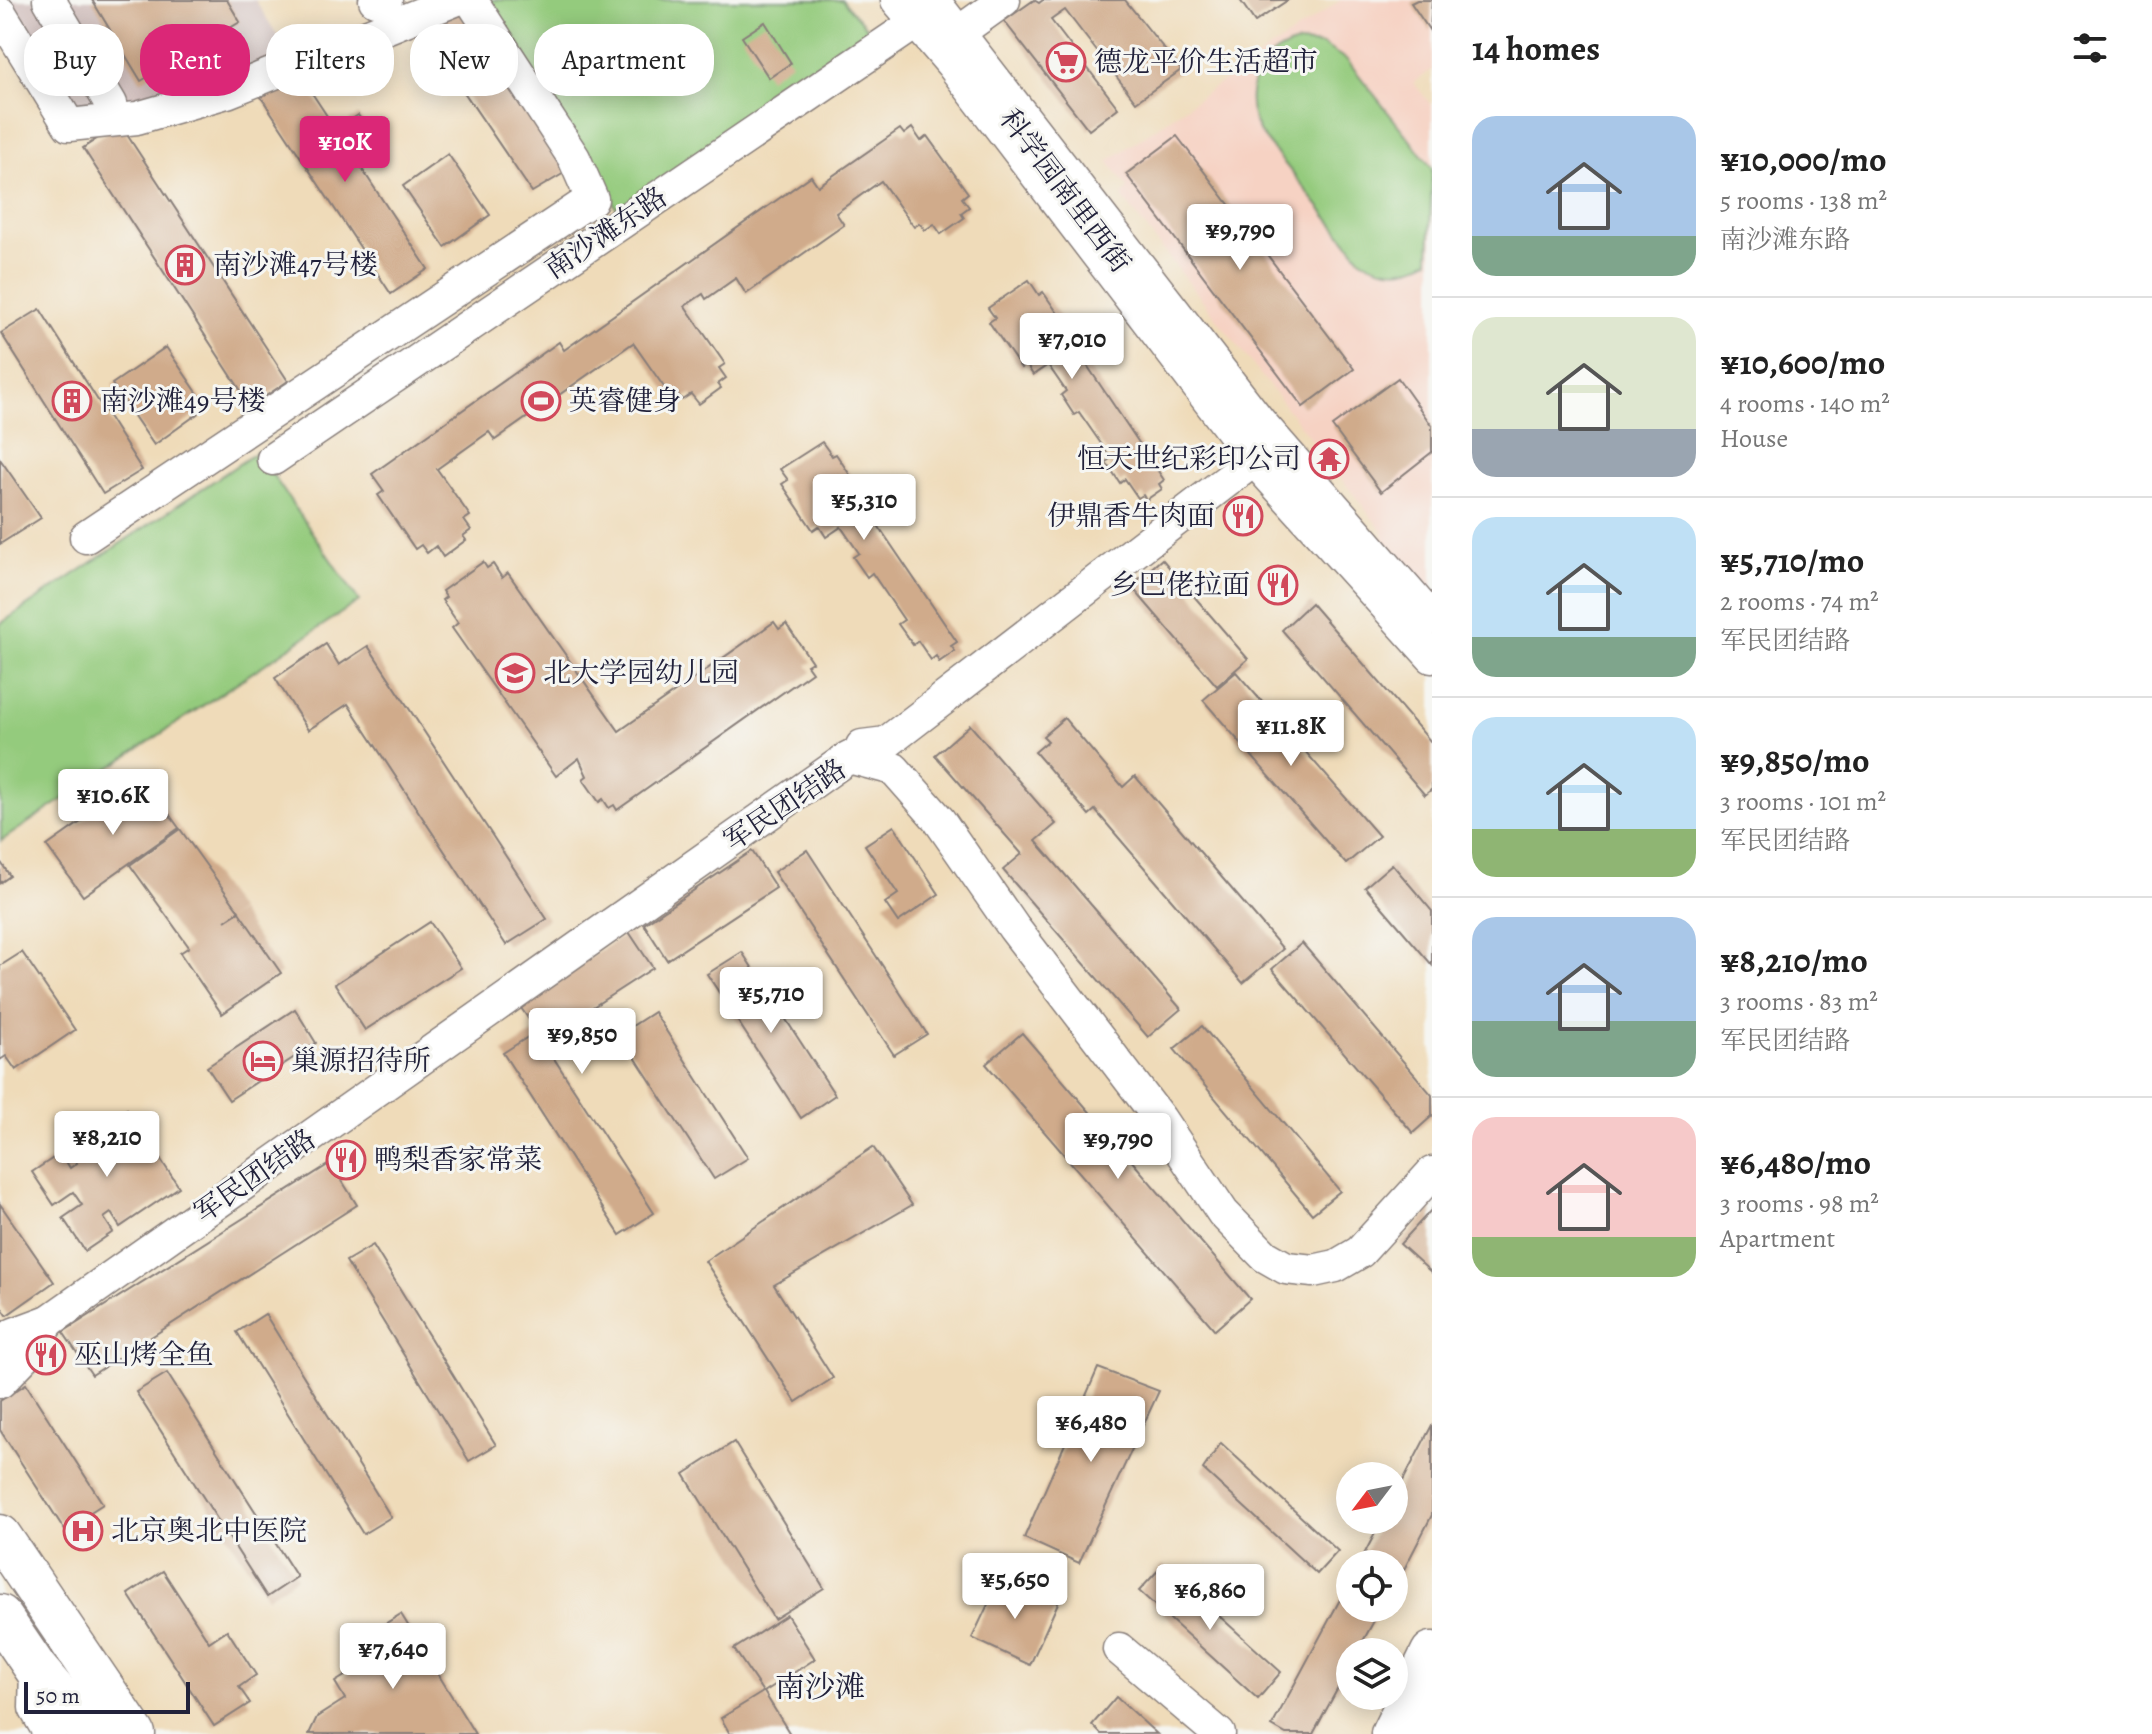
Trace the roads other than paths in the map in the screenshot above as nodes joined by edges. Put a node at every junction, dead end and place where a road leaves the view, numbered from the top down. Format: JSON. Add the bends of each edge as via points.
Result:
{"nodes":[{"id":1,"x":49,"y":0,"type":"edge"},
{"id":2,"x":375,"y":0,"type":"edge"},
{"id":3,"x":386,"y":0,"type":"edge"},
{"id":4,"x":455,"y":0,"type":"edge"},
{"id":5,"x":471,"y":0,"type":"edge"},
{"id":6,"x":1004,"y":0,"type":"edge"},
{"id":7,"x":0,"y":13,"type":"edge"},
{"id":8,"x":931,"y":18,"type":"edge"},
{"id":9,"x":111,"y":104,"type":"dead end"},
{"id":10,"x":1265,"y":452,"type":"junction"},
{"id":11,"x":273,"y":459,"type":"dead end"},
{"id":12,"x":86,"y":537,"type":"dead end"},
{"id":13,"x":1432,"y":619,"type":"edge"},
{"id":14,"x":1432,"y":637,"type":"edge"},
{"id":15,"x":1432,"y":657,"type":"edge"},
{"id":16,"x":862,"y":746,"type":"dead end"},
{"id":17,"x":1432,"y":1173,"type":"edge"},
{"id":18,"x":49,"y":1321,"type":"junction"},
{"id":19,"x":0,"y":1345,"type":"edge"},
{"id":20,"x":0,"y":1382,"type":"edge"},
{"id":21,"x":0,"y":1536,"type":"edge"},
{"id":22,"x":0,"y":1616,"type":"edge"},
{"id":23,"x":1119,"y":1649,"type":"dead end"},
{"id":24,"x":1432,"y":1653,"type":"edge"},
{"id":25,"x":36,"y":1669,"type":"junction"},
{"id":26,"x":1432,"y":1706,"type":"edge"},
{"id":27,"x":50,"y":1734,"type":"edge"},
{"id":28,"x":91,"y":1734,"type":"edge"},
{"id":29,"x":134,"y":1734,"type":"edge"},
{"id":30,"x":1219,"y":1734,"type":"edge"},
{"id":31,"x":1392,"y":1734,"type":"edge"},
{"id":32,"x":1413,"y":1734,"type":"edge"}],
"edges":[{"from":1,"to":9,"type":"street"},
{"from":2,"to":3,"type":"street"},
{"from":4,"to":7,"type":"street","via":[[227,92],[137,118],[69,125]]},
{"from":5,"to":12,"type":"street","via":[[574,158],[592,199]]},
{"from":6,"to":8,"type":"street","name":"南沙滩东路"},
{"from":8,"to":10,"type":"street","name":"科学园南里西街"},
{"from":8,"to":11,"type":"street","name":"南沙滩东路"},
{"from":10,"to":13,"type":"street"},
{"from":10,"to":14,"type":"street","name":"科学园南里西街"},
{"from":10,"to":15,"type":"street"},
{"from":10,"to":16,"type":"street","via":[[886,743]]},
{"from":17,"to":18,"type":"street","name":"军民团结路","via":[[1360,1252],[1336,1266],[1313,1271],[1286,1268],[1265,1256],[1223,1213],[939,820],[894,769],[849,757]]},
{"from":18,"to":19,"type":"street","name":"军民团结路"},
{"from":18,"to":20,"type":"street","name":"军民团结路"},
{"from":21,"to":29,"type":"main road"},
{"from":22,"to":25,"type":"main road"},
{"from":23,"to":30,"type":"street"},
{"from":24,"to":31,"type":"main road"},
{"from":25,"to":27,"type":"street","via":[[35,1708]]},
{"from":25,"to":28,"type":"main road"},
{"from":26,"to":32,"type":"highway"}]}
